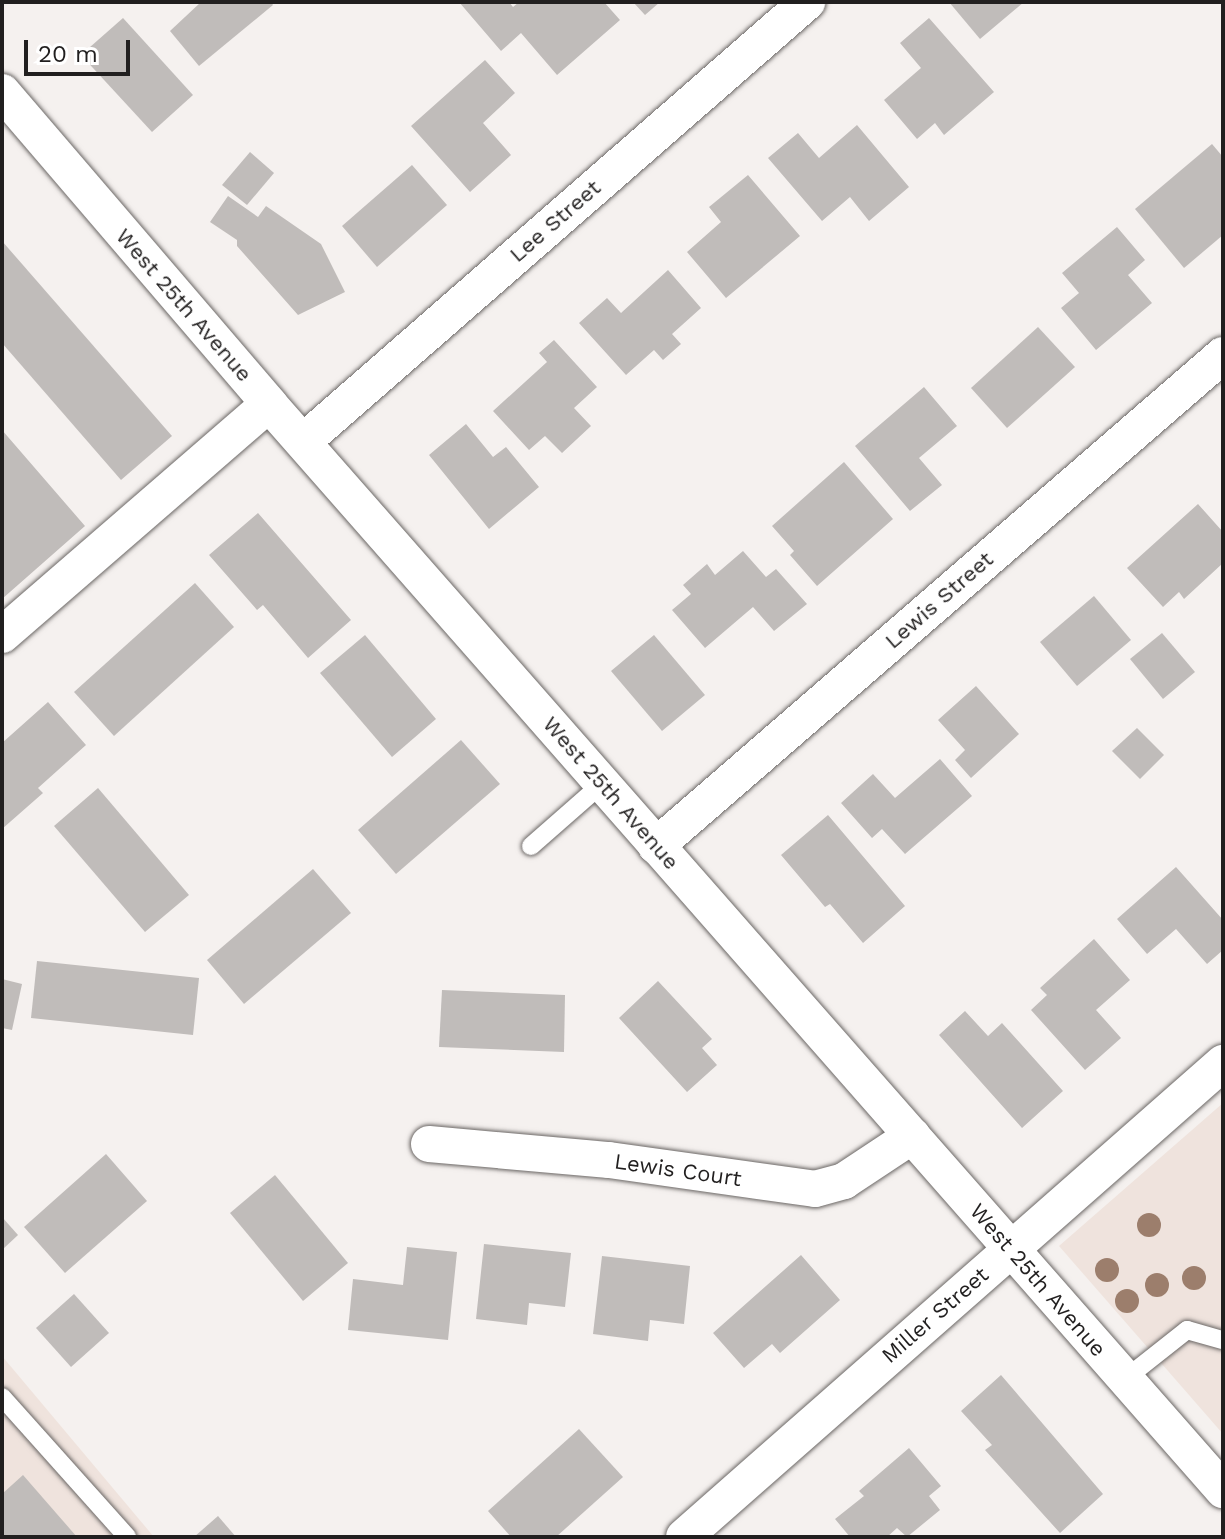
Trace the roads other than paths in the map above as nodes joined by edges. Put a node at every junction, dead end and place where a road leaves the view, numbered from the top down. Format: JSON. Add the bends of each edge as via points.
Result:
{"nodes":[{"id":1,"x":807,"y":2,"type":"edge"},
{"id":2,"x":2,"y":92,"type":"edge"},
{"id":3,"x":1223,"y":355,"type":"edge"},
{"id":4,"x":269,"y":404,"type":"junction"},
{"id":5,"x":304,"y":441,"type":"junction"},
{"id":6,"x":2,"y":635,"type":"edge"},
{"id":7,"x":603,"y":783,"type":"junction"},
{"id":8,"x":531,"y":846,"type":"dead end"},
{"id":9,"x":656,"y":846,"type":"junction"},
{"id":10,"x":1223,"y":1063,"type":"edge"},
{"id":11,"x":912,"y":1136,"type":"junction"},
{"id":12,"x":429,"y":1144,"type":"dead end"},
{"id":13,"x":1010,"y":1249,"type":"junction"},
{"id":14,"x":1223,"y":1340,"type":"edge"},
{"id":15,"x":1125,"y":1379,"type":"junction"},
{"id":16,"x":2,"y":1397,"type":"edge"},
{"id":17,"x":1223,"y":1490,"type":"edge"},
{"id":18,"x":127,"y":1537,"type":"edge"},
{"id":19,"x":684,"y":1537,"type":"edge"}],
"edges":[{"from":1,"to":5,"type":"street","name":"Lee Street"},
{"from":2,"to":4,"type":"street","name":"West 25th Avenue"},
{"from":3,"to":9,"type":"street","name":"Lewis Street"},
{"from":4,"to":5,"type":"street","name":"West 25th Avenue"},
{"from":4,"to":6,"type":"street"},
{"from":5,"to":7,"type":"street","name":"West 25th Avenue"},
{"from":7,"to":8,"type":"lane"},
{"from":7,"to":9,"type":"street","name":"West 25th Avenue"},
{"from":9,"to":11,"type":"street","name":"West 25th Avenue"},
{"from":10,"to":13,"type":"street","name":"Miller Street"},
{"from":11,"to":12,"type":"street","name":"Lewis Court","via":[[844,1181],[815,1189],[609,1160]]},
{"from":11,"to":13,"type":"street","name":"West 25th Avenue"},
{"from":13,"to":15,"type":"street","name":"West 25th Avenue"},
{"from":13,"to":19,"type":"street","name":"Miller Street"},
{"from":14,"to":15,"type":"lane","via":[[1187,1330]]},
{"from":15,"to":17,"type":"street","name":"West 25th Avenue"},
{"from":16,"to":18,"type":"lane"}]}
